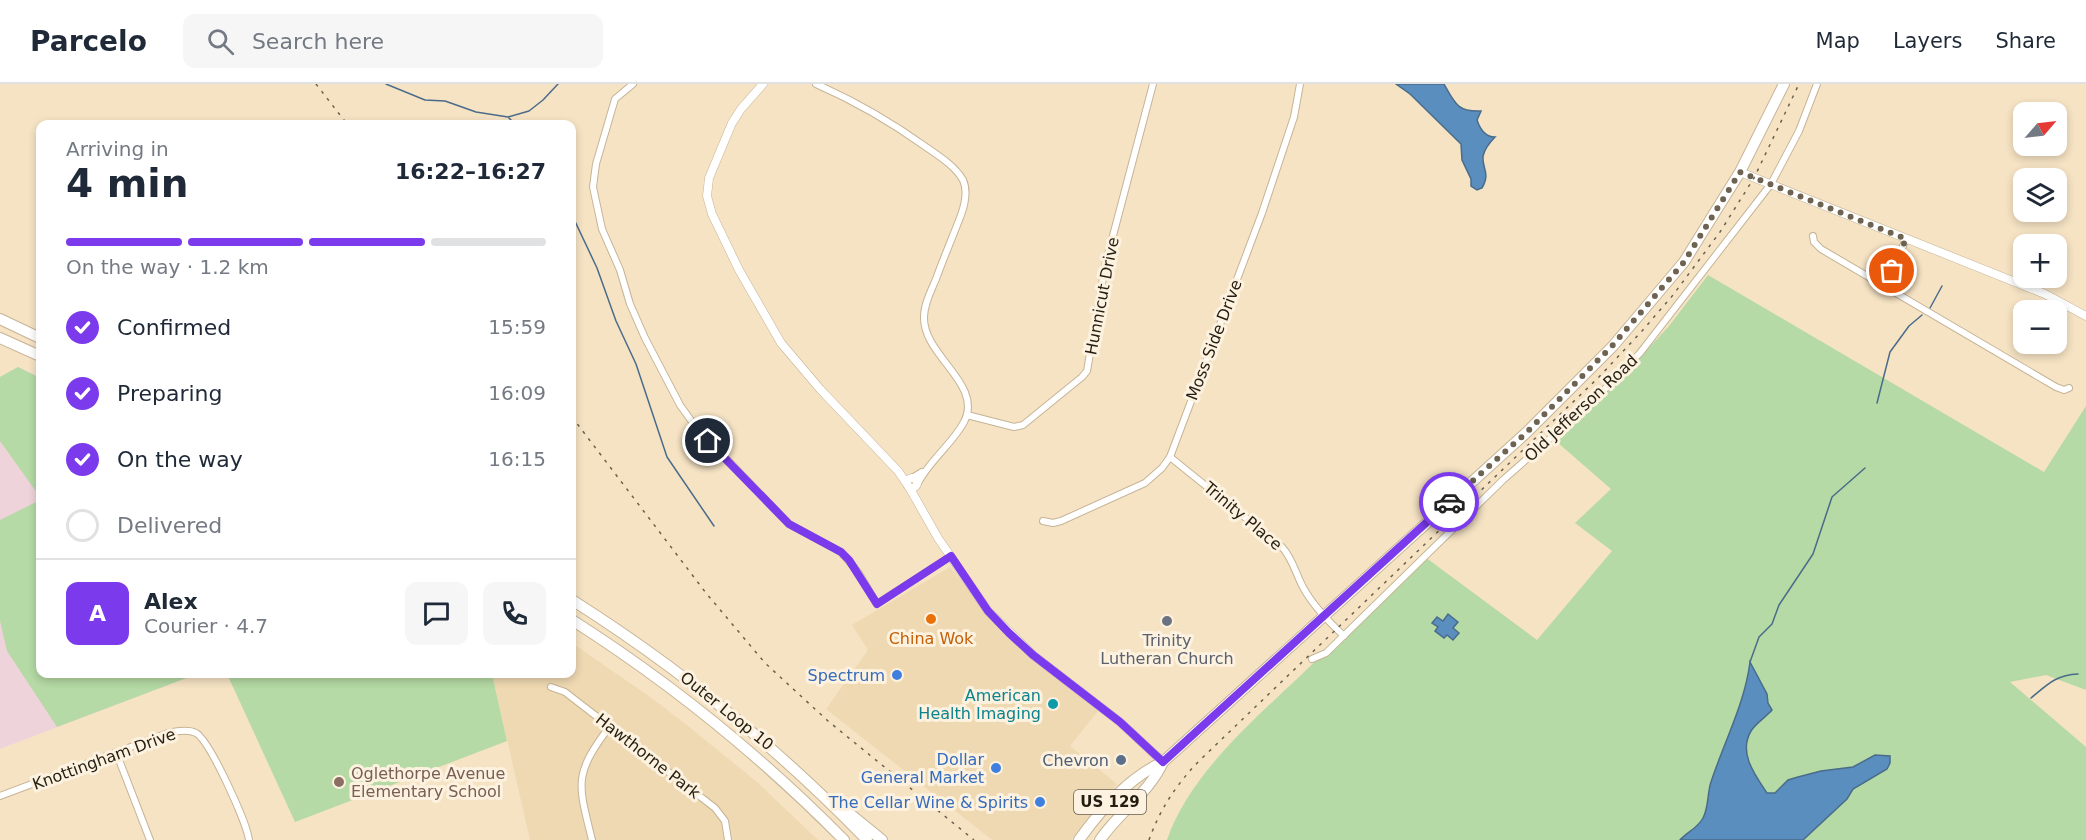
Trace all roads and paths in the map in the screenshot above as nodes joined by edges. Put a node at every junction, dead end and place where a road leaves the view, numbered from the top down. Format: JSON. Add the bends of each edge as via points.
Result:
{"nodes":[{"id":1,"x":633,"y":84,"type":"edge"},
{"id":2,"x":763,"y":84,"type":"edge"},
{"id":3,"x":816,"y":84,"type":"edge"},
{"id":4,"x":1154,"y":84,"type":"edge"},
{"id":5,"x":1300,"y":84,"type":"edge"},
{"id":6,"x":1784,"y":84,"type":"edge"},
{"id":7,"x":1816,"y":84,"type":"edge"},
{"id":8,"x":1740,"y":172,"type":"junction"},
{"id":9,"x":1771,"y":184,"type":"junction"},
{"id":10,"x":1813,"y":236,"type":"dead end"},
{"id":11,"x":1906,"y":239,"type":"junction"},
{"id":12,"x":1886,"y":286,"type":"junction"},
{"id":13,"x":2086,"y":316,"type":"edge"},
{"id":14,"x":0,"y":319,"type":"edge"},
{"id":15,"x":36,"y":336,"type":"edge"},
{"id":16,"x":0,"y":338,"type":"edge"},
{"id":17,"x":36,"y":355,"type":"edge"},
{"id":18,"x":2068,"y":388,"type":"dead end"},
{"id":19,"x":967,"y":415,"type":"junction"},
{"id":20,"x":1170,"y":457,"type":"junction"},
{"id":21,"x":912,"y":483,"type":"junction"},
{"id":22,"x":1043,"y":521,"type":"dead end"},
{"id":23,"x":951,"y":556,"type":"junction"},
{"id":24,"x":576,"y":603,"type":"edge"},
{"id":25,"x":1323,"y":616,"type":"junction"},
{"id":26,"x":576,"y":623,"type":"edge"},
{"id":27,"x":1344,"y":636,"type":"junction"},
{"id":28,"x":1312,"y":660,"type":"dead end"},
{"id":29,"x":551,"y":687,"type":"dead end"},
{"id":30,"x":610,"y":726,"type":"junction"},
{"id":31,"x":116,"y":752,"type":"junction"},
{"id":32,"x":1163,"y":762,"type":"junction"},
{"id":33,"x":810,"y":782,"type":"junction"},
{"id":34,"x":0,"y":796,"type":"edge"},
{"id":35,"x":150,"y":840,"type":"edge"},
{"id":36,"x":249,"y":840,"type":"edge"},
{"id":37,"x":592,"y":840,"type":"edge"},
{"id":38,"x":728,"y":840,"type":"edge"},
{"id":39,"x":844,"y":840,"type":"edge"},
{"id":40,"x":867,"y":840,"type":"edge"},
{"id":41,"x":882,"y":840,"type":"edge"},
{"id":42,"x":1079,"y":840,"type":"edge"},
{"id":43,"x":1100,"y":840,"type":"edge"}],
"edges":[{"from":1,"to":23,"type":"street","via":[[615,99],[593,187],[602,229],[630,304],[680,405],[701,433],[789,524],[849,560],[877,604]]},
{"from":2,"to":21,"type":"street","via":[[732,123],[709,178],[712,214],[780,343]]},
{"from":3,"to":19,"type":"street","via":[[903,130],[945,161],[964,183],[962,213],[924,316],[931,345],[963,386]]},
{"from":4,"to":19,"type":"street","name":"Hunnicut Drive","via":[[1105,266],[1087,371],[1023,425],[1014,427]]},
{"from":5,"to":20,"type":"street","name":"Moss Side Drive","via":[[1294,117],[1262,213]]},
{"from":6,"to":8,"type":"highway","number":"US 129"},
{"from":7,"to":9,"type":"street","name":"Old Jefferson Road","via":[[1799,131]]},
{"from":8,"to":9,"type":"street"},
{"from":8,"to":25,"type":"highway","number":"US 129","via":[[1684,262],[1612,346],[1526,433]]},
{"from":9,"to":11,"type":"street"},
{"from":9,"to":27,"type":"street","name":"Old Jefferson Road","via":[[1624,370],[1503,480]]},
{"from":10,"to":12,"type":"street","via":[[1821,249]]},
{"from":11,"to":12,"type":"street"},
{"from":11,"to":13,"type":"street","via":[[2058,300]]},
{"from":12,"to":18,"type":"street","via":[[2056,387]]},
{"from":14,"to":15,"type":"highway"},
{"from":16,"to":17,"type":"highway"},
{"from":19,"to":21,"type":"street"},
{"from":20,"to":22,"type":"street","name":"Moss Side Drive","via":[[1145,483],[1061,521]]},
{"from":20,"to":25,"type":"street","name":"Trinity Place","via":[[1280,545]]},
{"from":21,"to":23,"type":"street","via":[[932,529]]},
{"from":23,"to":32,"type":"street","via":[[988,611],[1009,633],[1120,722]]},
{"from":24,"to":33,"type":"highway","name":"Outer Loop 10","via":[[694,684]]},
{"from":25,"to":27,"type":"street","name":"Trinity Place"},
{"from":25,"to":32,"type":"highway","number":"US 129"},
{"from":26,"to":39,"type":"highway","via":[[696,706],[773,771]]},
{"from":27,"to":28,"type":"street","name":"Old Jefferson Road"},
{"from":29,"to":30,"type":"street","name":"Hawthorne Park","via":[[565,692]]},
{"from":30,"to":37,"type":"street","via":[[589,756],[581,780]]},
{"from":30,"to":38,"type":"street","name":"Hawthorne Park","via":[[715,808],[724,820]]},
{"from":31,"to":34,"type":"street","name":"Knottingham Drive"},
{"from":31,"to":35,"type":"street"},
{"from":31,"to":36,"type":"street","name":"Knottingham Drive","via":[[174,731],[195,733],[212,753],[245,822]]},
{"from":32,"to":42,"type":"highway","number":"US 129","via":[[1137,776],[1095,816]]},
{"from":32,"to":43,"type":"highway","number":"US 129","via":[[1151,783]]},
{"from":33,"to":40,"type":"highway","name":"Outer Loop 10"},
{"from":33,"to":41,"type":"highway"}]}
